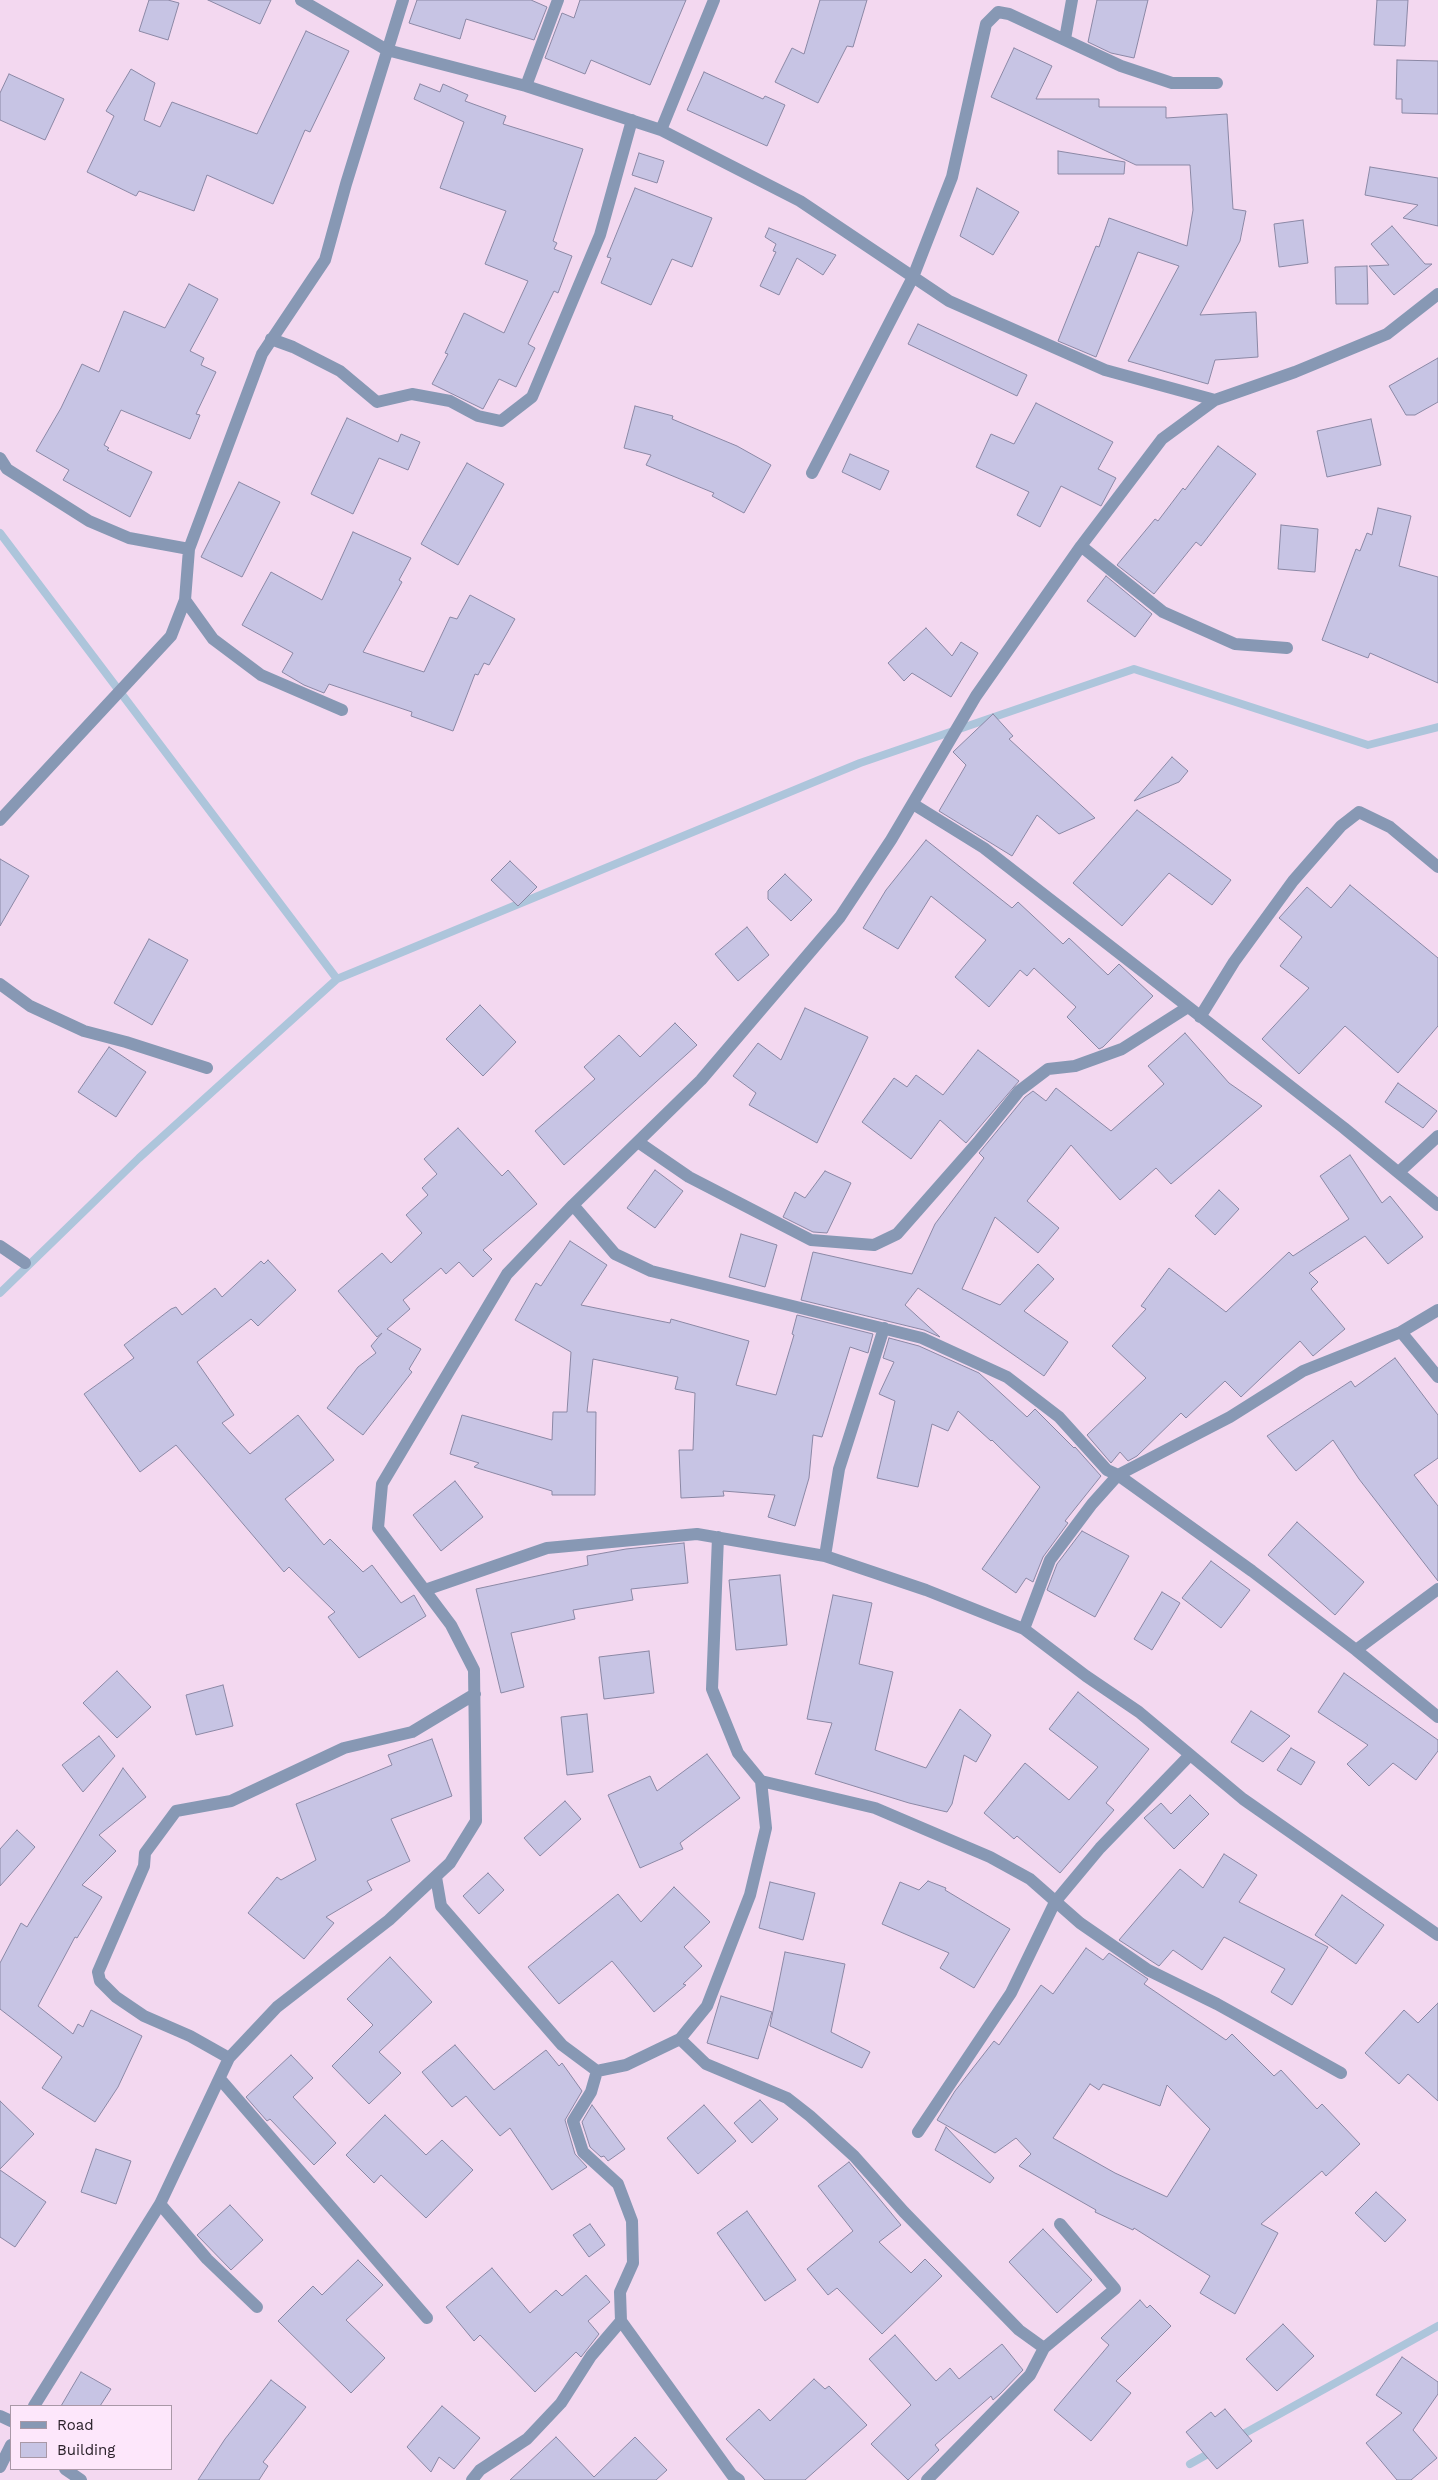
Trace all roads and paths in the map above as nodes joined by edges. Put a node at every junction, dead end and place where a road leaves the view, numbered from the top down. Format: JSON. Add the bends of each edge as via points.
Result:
{"nodes":[{"id":1,"x":301,"y":0,"type":"edge"},
{"id":2,"x":403,"y":0,"type":"edge"},
{"id":3,"x":558,"y":0,"type":"edge"},
{"id":4,"x":714,"y":0,"type":"edge"},
{"id":5,"x":1072,"y":0,"type":"edge"},
{"id":6,"x":1065,"y":39,"type":"junction"},
{"id":7,"x":387,"y":50,"type":"junction"},
{"id":8,"x":1217,"y":83,"type":"dead end"},
{"id":9,"x":526,"y":86,"type":"junction"},
{"id":10,"x":632,"y":120,"type":"junction"},
{"id":11,"x":661,"y":130,"type":"junction"},
{"id":12,"x":913,"y":277,"type":"junction"},
{"id":13,"x":1438,"y":294,"type":"edge"},
{"id":14,"x":271,"y":339,"type":"junction"},
{"id":15,"x":1215,"y":400,"type":"junction"},
{"id":16,"x":0,"y":458,"type":"edge"},
{"id":17,"x":812,"y":473,"type":"dead end"},
{"id":18,"x":1081,"y":546,"type":"junction"},
{"id":19,"x":189,"y":549,"type":"junction"},
{"id":20,"x":185,"y":600,"type":"junction"},
{"id":21,"x":1287,"y":648,"type":"dead end"},
{"id":22,"x":342,"y":710,"type":"dead end"},
{"id":23,"x":913,"y":804,"type":"junction"},
{"id":24,"x":0,"y":820,"type":"edge"},
{"id":25,"x":1438,"y":868,"type":"edge"},
{"id":26,"x":0,"y":984,"type":"edge"},
{"id":27,"x":1188,"y":1008,"type":"junction"},
{"id":28,"x":1200,"y":1017,"type":"junction"},
{"id":29,"x":207,"y":1068,"type":"dead end"},
{"id":30,"x":1438,"y":1136,"type":"edge"},
{"id":31,"x":638,"y":1142,"type":"junction"},
{"id":32,"x":1399,"y":1172,"type":"junction"},
{"id":33,"x":573,"y":1205,"type":"junction"},
{"id":34,"x":1438,"y":1205,"type":"edge"},
{"id":35,"x":0,"y":1246,"type":"edge"},
{"id":36,"x":25,"y":1263,"type":"dead end"},
{"id":37,"x":1438,"y":1310,"type":"edge"},
{"id":38,"x":884,"y":1328,"type":"junction"},
{"id":39,"x":1401,"y":1332,"type":"junction"},
{"id":40,"x":1438,"y":1376,"type":"edge"},
{"id":41,"x":1118,"y":1474,"type":"junction"},
{"id":42,"x":718,"y":1537,"type":"junction"},
{"id":43,"x":825,"y":1556,"type":"junction"},
{"id":44,"x":1438,"y":1589,"type":"edge"},
{"id":45,"x":424,"y":1590,"type":"junction"},
{"id":46,"x":1024,"y":1630,"type":"junction"},
{"id":47,"x":1356,"y":1650,"type":"junction"},
{"id":48,"x":475,"y":1694,"type":"junction"},
{"id":49,"x":1438,"y":1717,"type":"edge"},
{"id":50,"x":1190,"y":1755,"type":"junction"},
{"id":51,"x":761,"y":1781,"type":"junction"},
{"id":52,"x":436,"y":1877,"type":"junction"},
{"id":53,"x":1056,"y":1902,"type":"junction"},
{"id":54,"x":1438,"y":1936,"type":"edge"},
{"id":55,"x":680,"y":2040,"type":"junction"},
{"id":56,"x":229,"y":2058,"type":"junction"},
{"id":57,"x":597,"y":2071,"type":"junction"},
{"id":58,"x":1341,"y":2073,"type":"dead end"},
{"id":59,"x":220,"y":2078,"type":"junction"},
{"id":60,"x":918,"y":2132,"type":"dead end"},
{"id":61,"x":160,"y":2204,"type":"junction"},
{"id":62,"x":1060,"y":2224,"type":"dead end"},
{"id":63,"x":258,"y":2307,"type":"dead end"},
{"id":64,"x":426,"y":2318,"type":"dead end"},
{"id":65,"x":621,"y":2321,"type":"junction"},
{"id":66,"x":1044,"y":2348,"type":"junction"},
{"id":67,"x":35,"y":2405,"type":"edge"},
{"id":68,"x":10,"y":2447,"type":"edge"},
{"id":69,"x":0,"y":2468,"type":"edge"},
{"id":70,"x":66,"y":2470,"type":"edge"},
{"id":71,"x":81,"y":2480,"type":"edge"},
{"id":72,"x":472,"y":2480,"type":"edge"},
{"id":73,"x":739,"y":2480,"type":"edge"},
{"id":74,"x":927,"y":2480,"type":"edge"}],
"edges":[{"from":1,"to":7,"type":"street"},
{"from":2,"to":7,"type":"street"},
{"from":3,"to":9,"type":"street"},
{"from":4,"to":11,"type":"street"},
{"from":5,"to":6,"type":"street"},
{"from":6,"to":8,"type":"street","via":[[1121,66],[1172,83]]},
{"from":6,"to":12,"type":"street","via":[[1009,14],[998,12],[986,24],[952,177]]},
{"from":7,"to":9,"type":"street"},
{"from":7,"to":14,"type":"street","via":[[325,260]]},
{"from":9,"to":10,"type":"street"},
{"from":10,"to":11,"type":"street"},
{"from":10,"to":14,"type":"street","via":[[600,236],[532,396],[501,421],[478,416],[450,401],[412,394],[377,402],[340,371]]},
{"from":11,"to":12,"type":"street","via":[[800,201]]},
{"from":12,"to":15,"type":"street","via":[[949,301],[1105,370]]},
{"from":12,"to":17,"type":"street"},
{"from":13,"to":15,"type":"street","via":[[1388,334]]},
{"from":14,"to":19,"type":"street","via":[[262,354]]},
{"from":15,"to":18,"type":"street","via":[[1162,439]]},
{"from":16,"to":19,"type":"street","via":[[7,470],[89,521],[129,538]]},
{"from":18,"to":21,"type":"street","via":[[1163,612],[1236,644]]},
{"from":18,"to":23,"type":"street","via":[[976,696]]},
{"from":19,"to":20,"type":"street"},
{"from":20,"to":22,"type":"street","via":[[213,639],[261,675]]},
{"from":20,"to":24,"type":"street","via":[[171,636]]},
{"from":23,"to":27,"type":"street","via":[[984,848]]},
{"from":23,"to":31,"type":"street","via":[[840,917],[701,1080]]},
{"from":25,"to":28,"type":"street","via":[[1390,827],[1359,812],[1341,826],[1293,881],[1234,962]]},
{"from":26,"to":29,"type":"street","via":[[30,1006],[84,1031]]},
{"from":27,"to":28,"type":"street"},
{"from":27,"to":31,"type":"street","via":[[1122,1049],[1075,1066],[1048,1069],[1019,1090],[897,1234],[874,1245],[811,1240],[689,1177]]},
{"from":28,"to":32,"type":"street"},
{"from":30,"to":32,"type":"street"},
{"from":31,"to":33,"type":"street"},
{"from":32,"to":34,"type":"street"},
{"from":33,"to":38,"type":"street","via":[[615,1254],[651,1272]]},
{"from":33,"to":45,"type":"street","via":[[508,1274],[382,1484],[378,1528]]},
{"from":35,"to":36,"type":"street"},
{"from":37,"to":39,"type":"street"},
{"from":38,"to":41,"type":"street","via":[[922,1338],[1008,1378],[1060,1417],[1107,1470]]},
{"from":38,"to":43,"type":"street","via":[[839,1469]]},
{"from":39,"to":40,"type":"street"},
{"from":39,"to":41,"type":"street","via":[[1303,1371],[1230,1417]]},
{"from":41,"to":46,"type":"street","via":[[1050,1560]]},
{"from":41,"to":47,"type":"street"},
{"from":42,"to":43,"type":"street"},
{"from":42,"to":45,"type":"street","via":[[697,1534],[547,1548]]},
{"from":42,"to":51,"type":"street","via":[[712,1689],[738,1753]]},
{"from":43,"to":46,"type":"street","via":[[926,1590]]},
{"from":44,"to":47,"type":"street"},
{"from":45,"to":48,"type":"street","via":[[451,1625],[474,1670]]},
{"from":46,"to":50,"type":"street","via":[[1139,1712]]},
{"from":47,"to":49,"type":"street"},
{"from":48,"to":52,"type":"street","via":[[476,1821],[450,1863]]},
{"from":48,"to":56,"type":"street","via":[[412,1732],[344,1748],[231,1801],[176,1811],[145,1853],[144,1866],[98,1972],[100,1981],[116,1997],[144,2016]]},
{"from":50,"to":53,"type":"street","via":[[1100,1848]]},
{"from":50,"to":54,"type":"street","via":[[1243,1799]]},
{"from":51,"to":53,"type":"street","via":[[875,1808],[990,1857],[1030,1879]]},
{"from":51,"to":55,"type":"street","via":[[766,1828],[750,1895],[707,2006]]},
{"from":52,"to":56,"type":"street","via":[[389,1920],[277,2007]]},
{"from":52,"to":57,"type":"street","via":[[441,1906],[562,2045]]},
{"from":53,"to":58,"type":"street","via":[[1080,1923],[1148,1970]]},
{"from":53,"to":60,"type":"street","via":[[1010,1993]]},
{"from":55,"to":57,"type":"street","via":[[626,2065]]},
{"from":55,"to":66,"type":"street","via":[[706,2064],[787,2098],[810,2116],[854,2156],[1019,2330]]},
{"from":56,"to":59,"type":"street"},
{"from":57,"to":65,"type":"street","via":[[591,2092],[574,2121],[583,2152],[618,2184],[632,2221],[633,2263],[620,2292]]},
{"from":59,"to":61,"type":"street"},
{"from":59,"to":64,"type":"street"},
{"from":61,"to":63,"type":"street","via":[[206,2259]]},
{"from":61,"to":67,"type":"street"},
{"from":62,"to":66,"type":"street","via":[[1115,2289]]},
{"from":65,"to":72,"type":"street","via":[[592,2356],[561,2403],[526,2439],[480,2470]]},
{"from":65,"to":73,"type":"street","via":[[732,2475]]},
{"from":66,"to":74,"type":"street","via":[[1030,2375]]},
{"from":68,"to":69,"type":"street"},
{"from":70,"to":71,"type":"street"}]}
